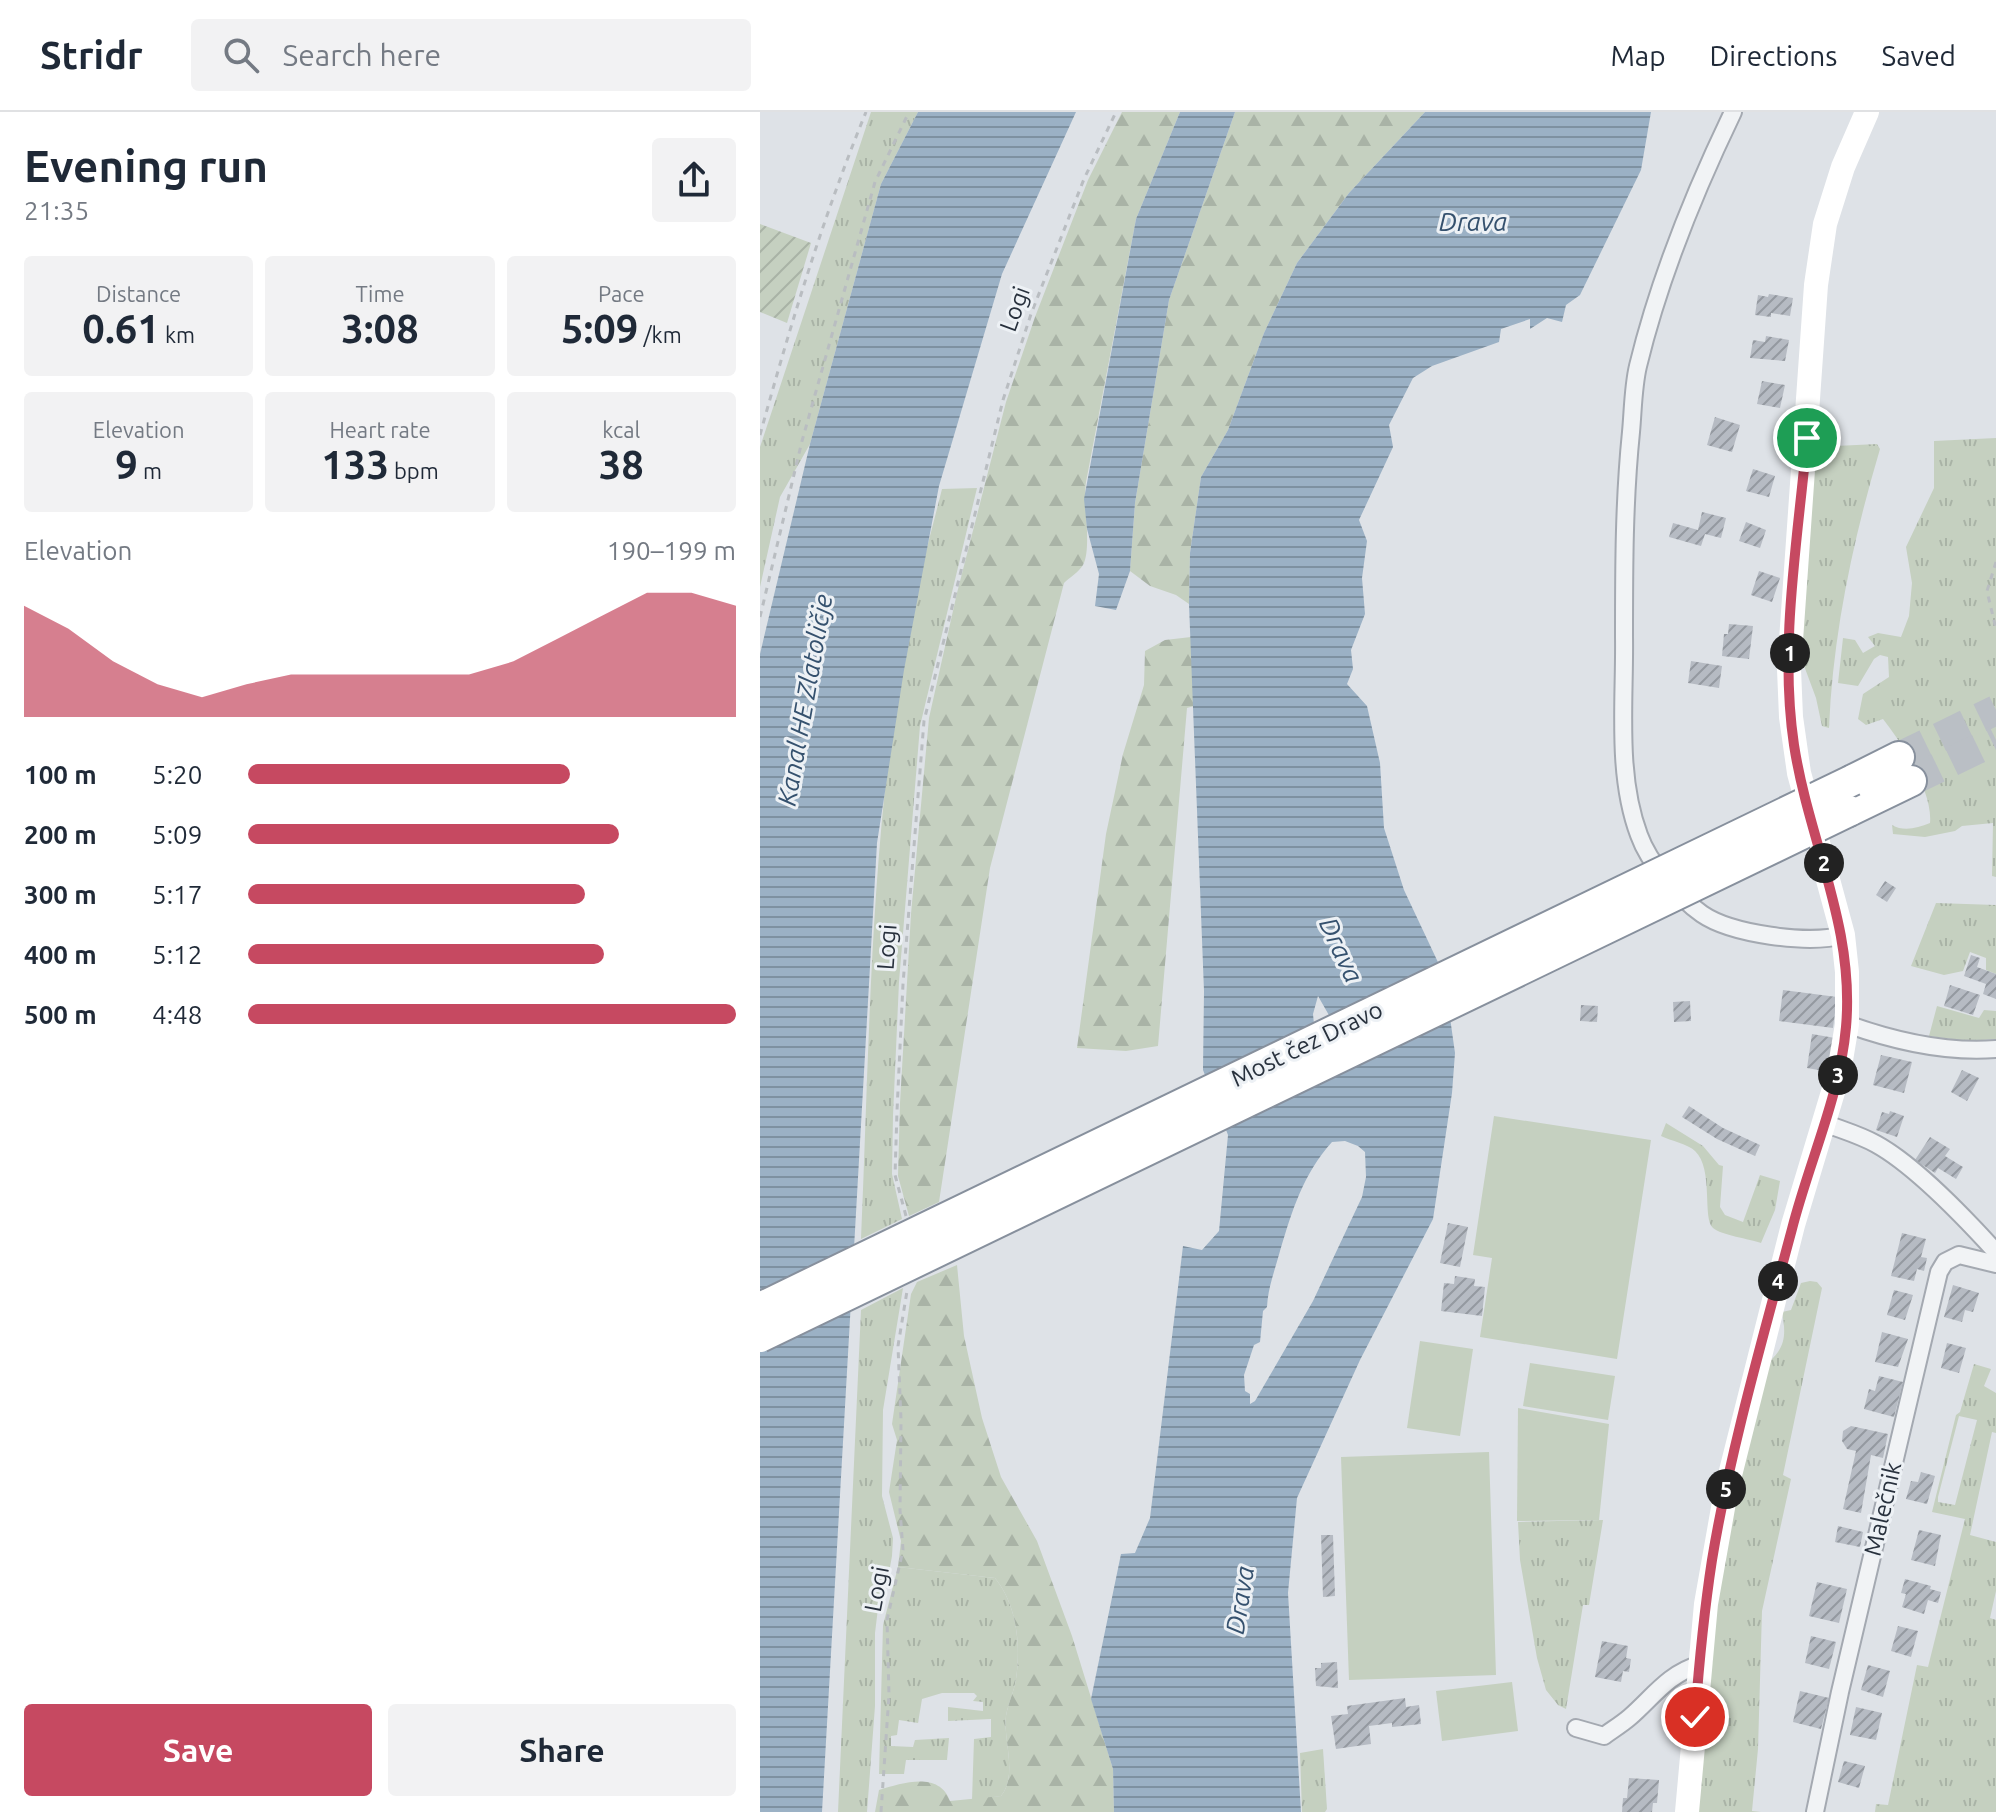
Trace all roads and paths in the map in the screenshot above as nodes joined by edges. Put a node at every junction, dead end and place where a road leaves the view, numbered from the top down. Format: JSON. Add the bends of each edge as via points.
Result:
{"nodes":[{"id":1,"x":866,"y":112,"type":"edge"},
{"id":2,"x":909,"y":112,"type":"edge"},
{"id":3,"x":1116,"y":112,"type":"edge"},
{"id":4,"x":1733,"y":112,"type":"edge"},
{"id":5,"x":1867,"y":112,"type":"edge"},
{"id":6,"x":760,"y":435,"type":"edge"},
{"id":7,"x":1996,"y":562,"type":"edge"},
{"id":8,"x":760,"y":617,"type":"edge"},
{"id":9,"x":1996,"y":629,"type":"edge"},
{"id":10,"x":1843,"y":935,"type":"junction"},
{"id":11,"x":1847,"y":1024,"type":"junction"},
{"id":12,"x":1996,"y":1049,"type":"edge"},
{"id":13,"x":1824,"y":1123,"type":"junction"},
{"id":14,"x":906,"y":1215,"type":"dead end"},
{"id":15,"x":1996,"y":1252,"type":"edge"},
{"id":16,"x":1996,"y":1264,"type":"edge"},
{"id":17,"x":908,"y":1287,"type":"dead end"},
{"id":18,"x":760,"y":1308,"type":"edge"},
{"id":19,"x":760,"y":1337,"type":"edge"},
{"id":20,"x":1699,"y":1665,"type":"junction"},
{"id":21,"x":1576,"y":1728,"type":"dead end"},
{"id":22,"x":881,"y":1812,"type":"edge"},
{"id":23,"x":1687,"y":1812,"type":"edge"},
{"id":24,"x":1815,"y":1812,"type":"edge"}],
"edges":[{"from":1,"to":6,"type":"path","via":[[816,251]]},
{"from":2,"to":8,"type":"path","via":[[875,182],[802,441]]},
{"from":3,"to":14,"type":"path","name":"Logi","via":[[1031,314],[1003,400],[924,721],[897,1111],[895,1175]]},
{"from":4,"to":10,"type":"street","via":[[1661,285],[1637,369],[1624,502],[1628,792],[1639,837],[1670,886],[1704,916],[1775,937]]},
{"from":5,"to":10,"type":"street","via":[[1825,224],[1818,270],[1789,669],[1799,773]]},
{"from":7,"to":9,"type":"path","via":[[1987,591]]},
{"from":10,"to":11,"type":"street"},
{"from":11,"to":12,"type":"street","via":[[1937,1048]]},
{"from":11,"to":13,"type":"street"},
{"from":13,"to":15,"type":"street","via":[[1890,1153]]},
{"from":13,"to":20,"type":"street","via":[[1726,1491]]},
{"from":16,"to":24,"type":"street","name":"Malečnik","via":[[1959,1255],[1939,1272]]},
{"from":17,"to":22,"type":"path","name":"Logi","via":[[898,1346],[903,1550],[887,1620],[889,1695]]},
{"from":18,"to":19,"type":"highway","name":"Most čez Dravo","bridge":true,"via":[[1853,780],[1905,769],[1849,811]]},
{"from":20,"to":21,"type":"street","via":[[1668,1680],[1604,1736]]},
{"from":20,"to":23,"type":"street"}]}
